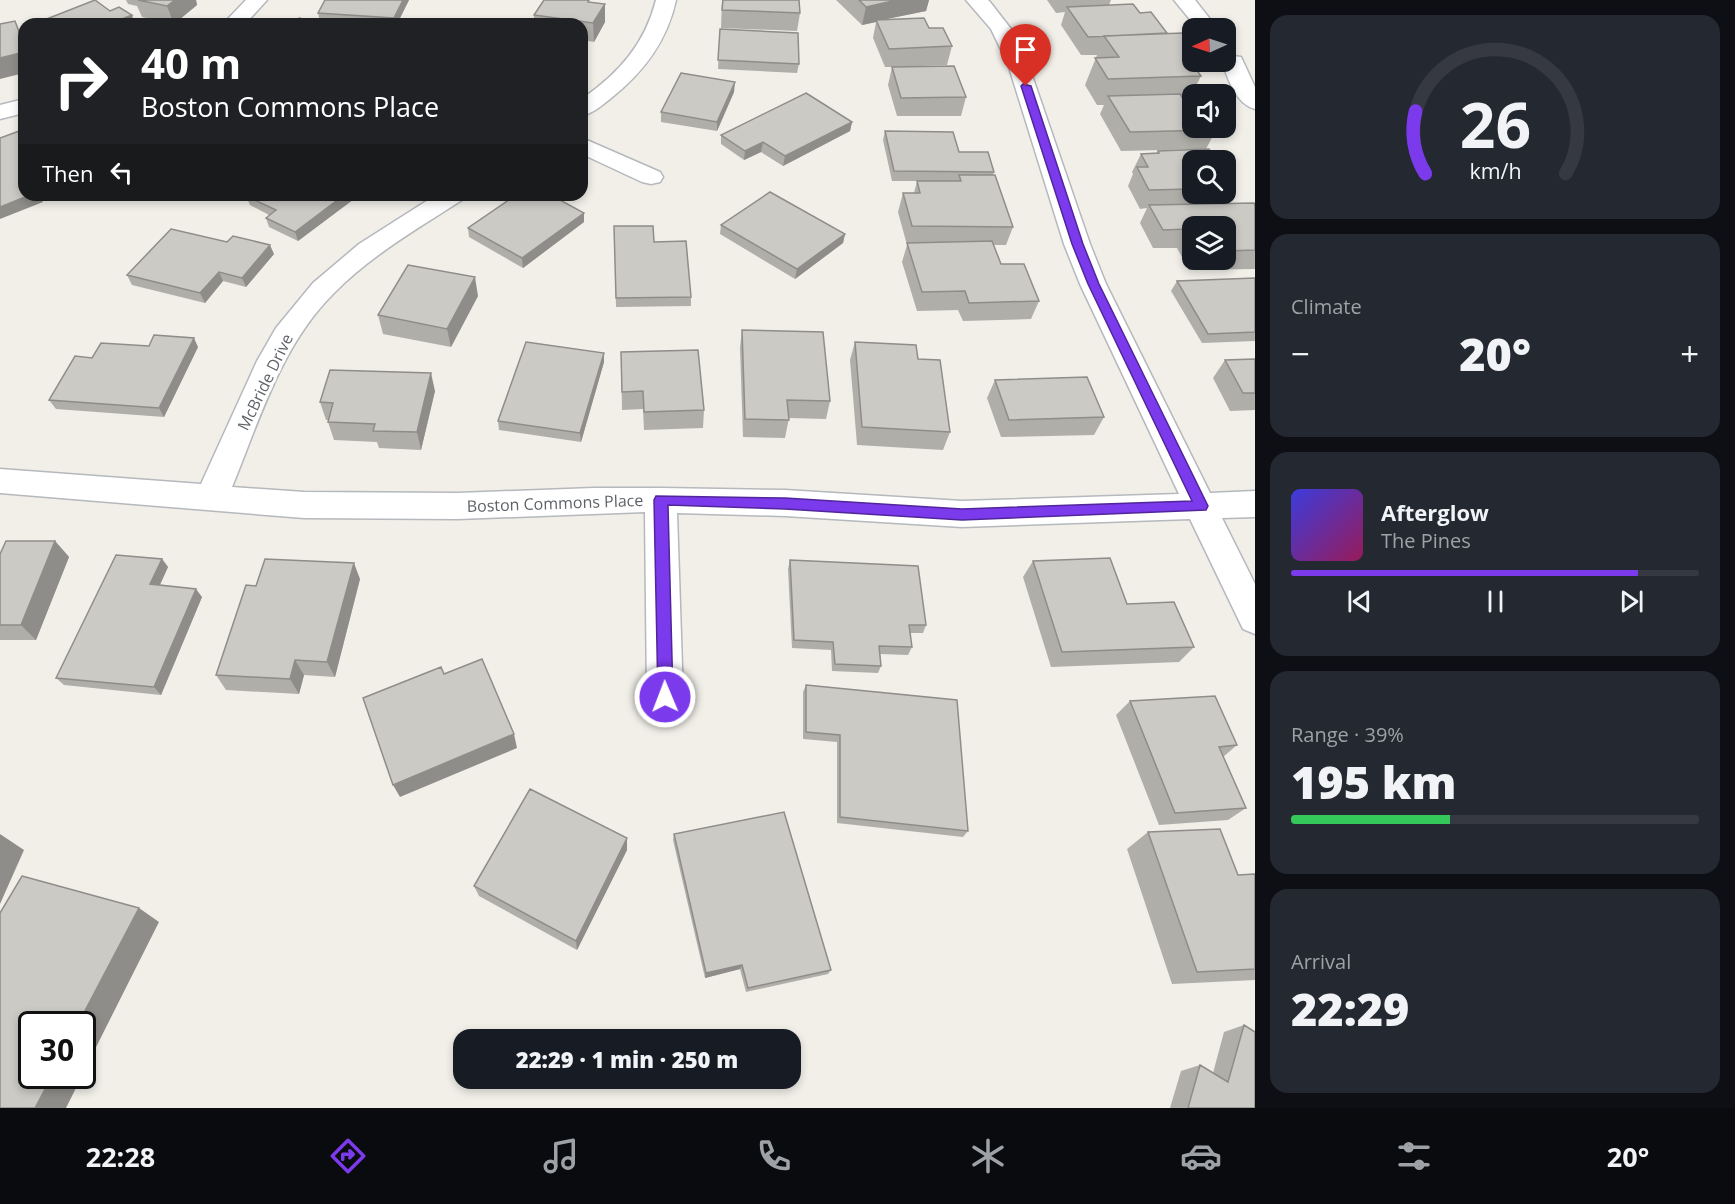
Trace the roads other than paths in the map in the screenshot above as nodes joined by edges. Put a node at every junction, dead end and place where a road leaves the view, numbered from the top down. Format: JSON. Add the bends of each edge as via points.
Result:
{"nodes":[{"id":1,"x":257,"y":0,"type":"edge"},
{"id":2,"x":666,"y":0,"type":"edge"},
{"id":3,"x":976,"y":0,"type":"edge"},
{"id":4,"x":1184,"y":0,"type":"edge"},
{"id":5,"x":239,"y":18,"type":"edge"},
{"id":6,"x":1199,"y":18,"type":"edge"},
{"id":7,"x":1236,"y":63,"type":"edge"},
{"id":8,"x":1236,"y":72,"type":"edge"},
{"id":9,"x":1255,"y":79,"type":"edge"},
{"id":10,"x":1255,"y":102,"type":"edge"},
{"id":11,"x":588,"y":105,"type":"edge"},
{"id":12,"x":18,"y":108,"type":"edge"},
{"id":13,"x":0,"y":112,"type":"edge"},
{"id":14,"x":588,"y":148,"type":"edge"},
{"id":15,"x":651,"y":177,"type":"dead end"},
{"id":16,"x":444,"y":201,"type":"edge"},
{"id":17,"x":0,"y":481,"type":"edge"},
{"id":18,"x":212,"y":498,"type":"junction"},
{"id":19,"x":661,"y":500,"type":"junction"},
{"id":20,"x":1255,"y":504,"type":"edge"},
{"id":21,"x":1201,"y":506,"type":"junction"},
{"id":22,"x":1255,"y":619,"type":"edge"},
{"id":23,"x":665,"y":697,"type":"dead end"}],
"edges":[{"from":1,"to":5,"type":"street"},
{"from":2,"to":11,"type":"street","via":[[661,24],[638,61],[614,86]]},
{"from":3,"to":21,"type":"street","via":[[995,19],[1019,64],[1093,284]]},
{"from":4,"to":6,"type":"street"},
{"from":7,"to":9,"type":"street"},
{"from":8,"to":10,"type":"street"},
{"from":12,"to":13,"type":"street"},
{"from":14,"to":15,"type":"street"},
{"from":16,"to":18,"type":"street","name":"McBride Drive","via":[[346,269],[304,310],[269,366]]},
{"from":17,"to":18,"type":"street","name":"Boston Commons Place"},
{"from":18,"to":19,"type":"street","name":"Boston Commons Place","via":[[388,506]]},
{"from":19,"to":21,"type":"street","name":"Boston Commons Place","via":[[962,514]]},
{"from":19,"to":23,"type":"street"},
{"from":20,"to":21,"type":"street","name":"Boston Commons Place"},
{"from":21,"to":22,"type":"street"}]}
